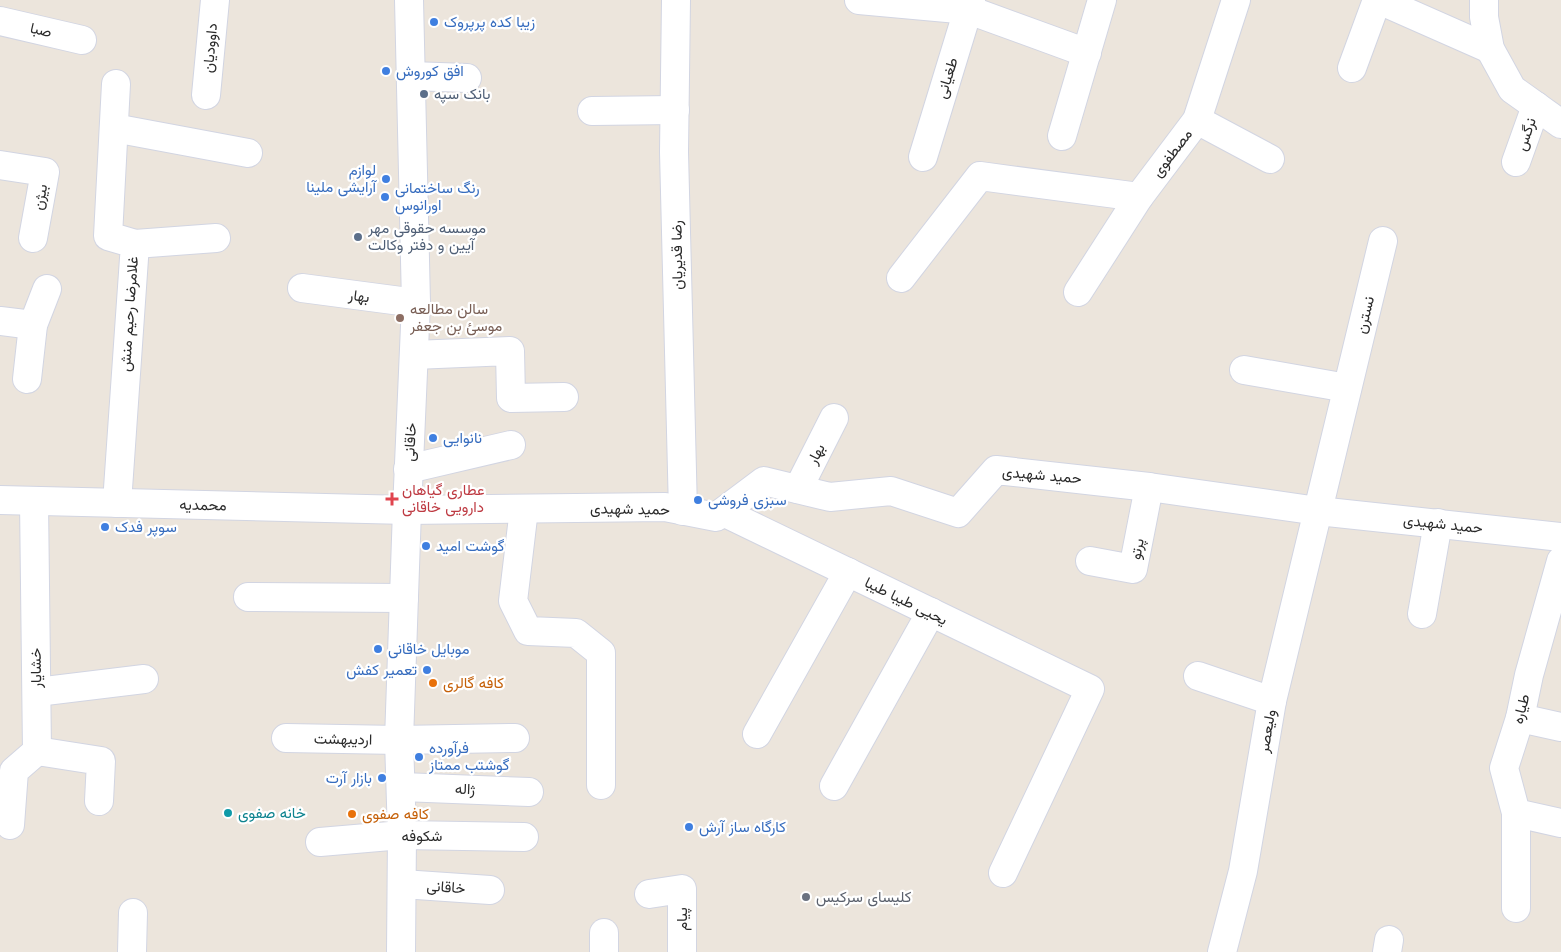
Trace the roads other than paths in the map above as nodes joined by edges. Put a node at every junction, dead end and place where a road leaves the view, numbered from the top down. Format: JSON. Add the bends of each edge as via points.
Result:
{"nodes":[{"id":1,"x":215,"y":0,"type":"edge"},
{"id":2,"x":409,"y":0,"type":"edge"},
{"id":3,"x":676,"y":0,"type":"edge"},
{"id":4,"x":859,"y":0,"type":"edge"},
{"id":5,"x":1102,"y":0,"type":"edge"},
{"id":6,"x":1236,"y":0,"type":"edge"},
{"id":7,"x":1378,"y":0,"type":"edge"},
{"id":8,"x":1484,"y":0,"type":"edge"},
{"id":9,"x":970,"y":5,"type":"edge"},
{"id":10,"x":0,"y":21,"type":"edge"},
{"id":11,"x":82,"y":40,"type":"dead end"},
{"id":12,"x":1490,"y":49,"type":"junction"},
{"id":13,"x":1087,"y":53,"type":"junction"},
{"id":14,"x":1352,"y":68,"type":"dead end"},
{"id":15,"x":411,"y":76,"type":"junction"},
{"id":16,"x":467,"y":78,"type":"dead end"},
{"id":17,"x":116,"y":84,"type":"dead end"},
{"id":18,"x":206,"y":95,"type":"dead end"},
{"id":19,"x":1536,"y":106,"type":"junction"},
{"id":20,"x":675,"y":110,"type":"junction"},
{"id":21,"x":592,"y":111,"type":"dead end"},
{"id":22,"x":1197,"y":120,"type":"junction"},
{"id":23,"x":1561,"y":124,"type":"edge"},
{"id":24,"x":114,"y":128,"type":"junction"},
{"id":25,"x":1062,"y":136,"type":"dead end"},
{"id":26,"x":248,"y":153,"type":"dead end"},
{"id":27,"x":923,"y":157,"type":"dead end"},
{"id":28,"x":1270,"y":159,"type":"dead end"},
{"id":29,"x":1516,"y":162,"type":"dead end"},
{"id":30,"x":0,"y":165,"type":"edge"},
{"id":31,"x":1139,"y":197,"type":"junction"},
{"id":32,"x":33,"y":238,"type":"dead end"},
{"id":33,"x":216,"y":238,"type":"dead end"},
{"id":34,"x":1383,"y":241,"type":"dead end"},
{"id":35,"x":134,"y":244,"type":"junction"},
{"id":36,"x":901,"y":278,"type":"dead end"},
{"id":37,"x":302,"y":288,"type":"dead end"},
{"id":38,"x":47,"y":289,"type":"dead end"},
{"id":39,"x":1078,"y":292,"type":"dead end"},
{"id":40,"x":416,"y":303,"type":"junction"},
{"id":41,"x":0,"y":321,"type":"edge"},
{"id":42,"x":33,"y":325,"type":"junction"},
{"id":43,"x":414,"y":355,"type":"junction"},
{"id":44,"x":1244,"y":370,"type":"dead end"},
{"id":45,"x":27,"y":379,"type":"dead end"},
{"id":46,"x":1347,"y":388,"type":"junction"},
{"id":47,"x":564,"y":397,"type":"dead end"},
{"id":48,"x":834,"y":418,"type":"dead end"},
{"id":49,"x":511,"y":444,"type":"dead end"},
{"id":50,"x":408,"y":469,"type":"junction"},
{"id":51,"x":1149,"y":487,"type":"junction"},
{"id":52,"x":798,"y":489,"type":"junction"},
{"id":53,"x":0,"y":500,"type":"edge"},
{"id":54,"x":34,"y":501,"type":"junction"},
{"id":55,"x":117,"y":503,"type":"junction"},
{"id":56,"x":524,"y":509,"type":"junction"},
{"id":57,"x":406,"y":510,"type":"junction"},
{"id":58,"x":683,"y":511,"type":"junction"},
{"id":59,"x":723,"y":512,"type":"junction"},
{"id":60,"x":1318,"y":512,"type":"junction"},
{"id":61,"x":1438,"y":524,"type":"junction"},
{"id":62,"x":1561,"y":537,"type":"edge"},
{"id":63,"x":1090,"y":561,"type":"dead end"},
{"id":64,"x":1561,"y":561,"type":"edge"},
{"id":65,"x":848,"y":572,"type":"junction"},
{"id":66,"x":248,"y":597,"type":"dead end"},
{"id":67,"x":404,"y":598,"type":"junction"},
{"id":68,"x":1554,"y":611,"type":"edge"},
{"id":69,"x":931,"y":612,"type":"junction"},
{"id":70,"x":1422,"y":614,"type":"dead end"},
{"id":71,"x":1198,"y":676,"type":"dead end"},
{"id":72,"x":144,"y":679,"type":"dead end"},
{"id":73,"x":37,"y":692,"type":"junction"},
{"id":74,"x":1272,"y":701,"type":"junction"},
{"id":75,"x":1520,"y":718,"type":"junction"},
{"id":76,"x":1561,"y":727,"type":"edge"},
{"id":77,"x":757,"y":734,"type":"dead end"},
{"id":78,"x":286,"y":738,"type":"dead end"},
{"id":79,"x":515,"y":738,"type":"dead end"},
{"id":80,"x":399,"y":740,"type":"junction"},
{"id":81,"x":38,"y":752,"type":"junction"},
{"id":82,"x":601,"y":785,"type":"dead end"},
{"id":83,"x":834,"y":786,"type":"dead end"},
{"id":84,"x":402,"y":787,"type":"junction"},
{"id":85,"x":529,"y":792,"type":"dead end"},
{"id":86,"x":99,"y":801,"type":"dead end"},
{"id":87,"x":1516,"y":813,"type":"junction"},
{"id":88,"x":1561,"y":823,"type":"edge"},
{"id":89,"x":10,"y":825,"type":"dead end"},
{"id":90,"x":402,"y":835,"type":"junction"},
{"id":91,"x":524,"y":837,"type":"dead end"},
{"id":92,"x":320,"y":842,"type":"dead end"},
{"id":93,"x":1003,"y":873,"type":"dead end"},
{"id":94,"x":402,"y":884,"type":"junction"},
{"id":95,"x":490,"y":890,"type":"dead end"},
{"id":96,"x":649,"y":894,"type":"dead end"},
{"id":97,"x":1516,"y":908,"type":"dead end"},
{"id":98,"x":134,"y":913,"type":"dead end"},
{"id":99,"x":132,"y":952,"type":"edge"},
{"id":100,"x":401,"y":952,"type":"edge"},
{"id":101,"x":682,"y":952,"type":"edge"},
{"id":102,"x":1222,"y":952,"type":"edge"}],
"edges":[{"from":1,"to":18,"type":"street","name":"داوودیان"},
{"from":2,"to":15,"type":"street","name":"خاقانی"},
{"from":3,"to":20,"type":"street","name":"رضا قدیریان"},
{"from":4,"to":9,"type":"street"},
{"from":5,"to":13,"type":"street"},
{"from":6,"to":22,"type":"street","name":"مصطفوی"},
{"from":7,"to":12,"type":"street"},
{"from":7,"to":14,"type":"street"},
{"from":8,"to":12,"type":"street"},
{"from":9,"to":13,"type":"street"},
{"from":9,"to":27,"type":"street","name":"طغیانی"},
{"from":10,"to":11,"type":"street","name":"صبا"},
{"from":12,"to":19,"type":"street","via":[[1512,89]]},
{"from":13,"to":25,"type":"street"},
{"from":15,"to":16,"type":"street"},
{"from":15,"to":40,"type":"street","name":"خاقانی"},
{"from":17,"to":24,"type":"street","name":"غلامرضا رحیم منش"},
{"from":19,"to":23,"type":"street"},
{"from":19,"to":29,"type":"street","name":"نرگس"},
{"from":20,"to":21,"type":"street"},
{"from":20,"to":58,"type":"street","name":"رضا قدیریان"},
{"from":22,"to":28,"type":"street"},
{"from":22,"to":31,"type":"street","name":"مصطفوی"},
{"from":24,"to":26,"type":"street"},
{"from":24,"to":35,"type":"street","name":"غلامرضا رحیم منش","via":[[108,236]]},
{"from":30,"to":32,"type":"street","name":"بیژن","via":[[45,172]]},
{"from":31,"to":36,"type":"street","via":[[980,176]]},
{"from":31,"to":39,"type":"street","name":"مصطفوی"},
{"from":33,"to":35,"type":"street"},
{"from":34,"to":46,"type":"street","name":"نسترن"},
{"from":35,"to":55,"type":"street","name":"غلامرضا رحیم منش"},
{"from":37,"to":40,"type":"street","name":"بهار"},
{"from":38,"to":42,"type":"street"},
{"from":40,"to":43,"type":"street","name":"خاقانی"},
{"from":41,"to":42,"type":"street"},
{"from":42,"to":45,"type":"street"},
{"from":43,"to":47,"type":"street","via":[[510,351],[512,398]]},
{"from":43,"to":50,"type":"street","name":"خاقانی"},
{"from":44,"to":46,"type":"street"},
{"from":46,"to":60,"type":"street","name":"نسترن"},
{"from":48,"to":52,"type":"street","name":"بهار"},
{"from":49,"to":50,"type":"street"},
{"from":50,"to":57,"type":"street","name":"خاقانی"},
{"from":51,"to":52,"type":"street","name":"حمید شهیدی","via":[[996,470],[958,513],[891,491],[830,497]]},
{"from":51,"to":60,"type":"street","name":"حمید شهیدی"},
{"from":51,"to":63,"type":"street","name":"پرتو","via":[[1133,568]]},
{"from":52,"to":59,"type":"street","name":"حمید شهیدی","via":[[764,481]]},
{"from":53,"to":54,"type":"street","name":"محمدیه"},
{"from":54,"to":55,"type":"street","name":"محمدیه"},
{"from":54,"to":73,"type":"street","name":"خشایار"},
{"from":55,"to":57,"type":"street","name":"محمدیه"},
{"from":56,"to":57,"type":"street","name":"حمید شهیدی"},
{"from":56,"to":58,"type":"street","name":"حمید شهیدی","via":[[665,507]]},
{"from":56,"to":82,"type":"street","via":[[513,601],[528,631],[576,633],[601,653]]},
{"from":57,"to":67,"type":"street","name":"خاقانی"},
{"from":58,"to":59,"type":"street","name":"حمید شهیدی","via":[[716,517]]},
{"from":59,"to":65,"type":"street","name":"یحیی طیبا طیبا"},
{"from":60,"to":61,"type":"street","name":"حمید شهیدی"},
{"from":60,"to":74,"type":"street","name":"ولیعصر"},
{"from":61,"to":62,"type":"street","name":"حمید شهیدی"},
{"from":61,"to":70,"type":"street"},
{"from":64,"to":68,"type":"street","name":"طیاره"},
{"from":65,"to":69,"type":"street","name":"یحیی طیبا طیبا"},
{"from":65,"to":77,"type":"street"},
{"from":66,"to":67,"type":"street"},
{"from":67,"to":80,"type":"street","name":"خاقانی"},
{"from":68,"to":75,"type":"street","name":"طیاره"},
{"from":69,"to":83,"type":"street"},
{"from":69,"to":93,"type":"street","name":"یحیی طیبا طیبا","via":[[1090,689]]},
{"from":71,"to":74,"type":"street"},
{"from":72,"to":73,"type":"street"},
{"from":73,"to":81,"type":"street","name":"خشایار"},
{"from":74,"to":102,"type":"street","name":"ولیعصر","via":[[1243,871]]},
{"from":75,"to":76,"type":"street"},
{"from":75,"to":87,"type":"street","name":"طیاره","via":[[1504,768]]},
{"from":78,"to":80,"type":"street","name":"اردیبهشت"},
{"from":79,"to":80,"type":"street","name":"اردیبهشت"},
{"from":80,"to":84,"type":"street","name":"خاقانی"},
{"from":81,"to":86,"type":"street","via":[[100,761]]},
{"from":81,"to":89,"type":"street","via":[[14,771]]},
{"from":84,"to":85,"type":"street","name":"ژاله"},
{"from":84,"to":90,"type":"street","name":"خاقانی"},
{"from":87,"to":88,"type":"street"},
{"from":87,"to":97,"type":"street","name":"طیاره"},
{"from":90,"to":91,"type":"street","name":"شکوفه"},
{"from":90,"to":92,"type":"street","name":"شکوفه"},
{"from":90,"to":94,"type":"street","name":"خاقانی"},
{"from":94,"to":95,"type":"street","name":"خاقانی"},
{"from":94,"to":100,"type":"street","name":"خاقانی"},
{"from":96,"to":101,"type":"street","name":"پیام","via":[[682,889]]},
{"from":98,"to":99,"type":"street"}]}
